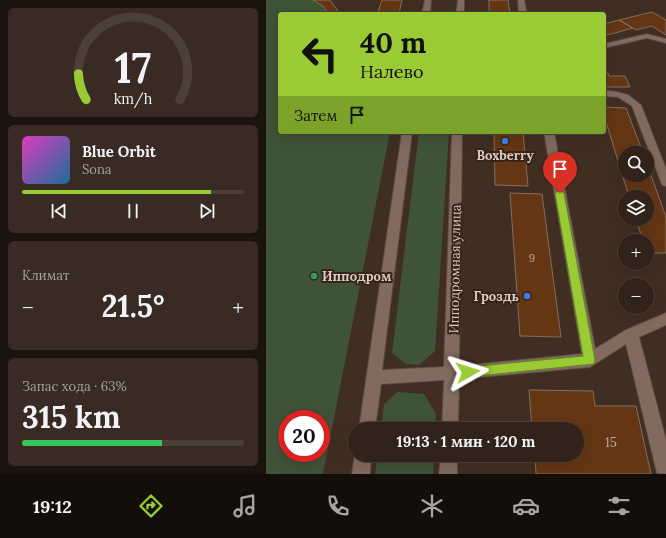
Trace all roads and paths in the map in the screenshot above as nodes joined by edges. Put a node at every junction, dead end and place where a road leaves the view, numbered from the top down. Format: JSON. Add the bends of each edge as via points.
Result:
{"nodes":[{"id":1,"x":428,"y":0,"type":"edge"},
{"id":2,"x":460,"y":0,"type":"edge"},
{"id":3,"x":521,"y":0,"type":"edge"},
{"id":4,"x":426,"y":12,"type":"edge"},
{"id":5,"x":460,"y":12,"type":"edge"},
{"id":6,"x":523,"y":12,"type":"edge"},
{"id":7,"x":666,"y":41,"type":"edge"},
{"id":8,"x":606,"y":46,"type":"edge"},
{"id":9,"x":606,"y":94,"type":"edge"},
{"id":10,"x":407,"y":134,"type":"edge"},
{"id":11,"x":457,"y":134,"type":"edge"},
{"id":12,"x":549,"y":134,"type":"edge"},
{"id":13,"x":666,"y":182,"type":"edge"},
{"id":14,"x":666,"y":319,"type":"edge"},
{"id":15,"x":631,"y":334,"type":"junction"},
{"id":16,"x":590,"y":360,"type":"junction"},
{"id":17,"x":453,"y":373,"type":"junction"},
{"id":18,"x":375,"y":377,"type":"junction"},
{"id":19,"x":368,"y":422,"type":"edge"},
{"id":20,"x":450,"y":422,"type":"edge"},
{"id":21,"x":362,"y":462,"type":"edge"},
{"id":22,"x":449,"y":462,"type":"edge"},
{"id":23,"x":666,"y":473,"type":"edge"},
{"id":24,"x":360,"y":474,"type":"edge"},
{"id":25,"x":448,"y":474,"type":"edge"}],
"edges":[{"from":1,"to":4,"type":"street"},
{"from":2,"to":5,"type":"street"},
{"from":3,"to":6,"type":"street"},
{"from":7,"to":8,"type":"street","via":[[647,36]]},
{"from":9,"to":13,"type":"street","via":[[622,95],[636,105]]},
{"from":10,"to":18,"type":"street"},
{"from":11,"to":17,"type":"street","name":"Ипподромная улица"},
{"from":12,"to":16,"type":"street"},
{"from":14,"to":15,"type":"street"},
{"from":15,"to":16,"type":"street"},
{"from":15,"to":23,"type":"street"},
{"from":16,"to":17,"type":"street"},
{"from":17,"to":18,"type":"street"},
{"from":17,"to":20,"type":"street","name":"Ипподромная улица"},
{"from":18,"to":19,"type":"street"},
{"from":21,"to":24,"type":"street"},
{"from":22,"to":25,"type":"street"}]}
